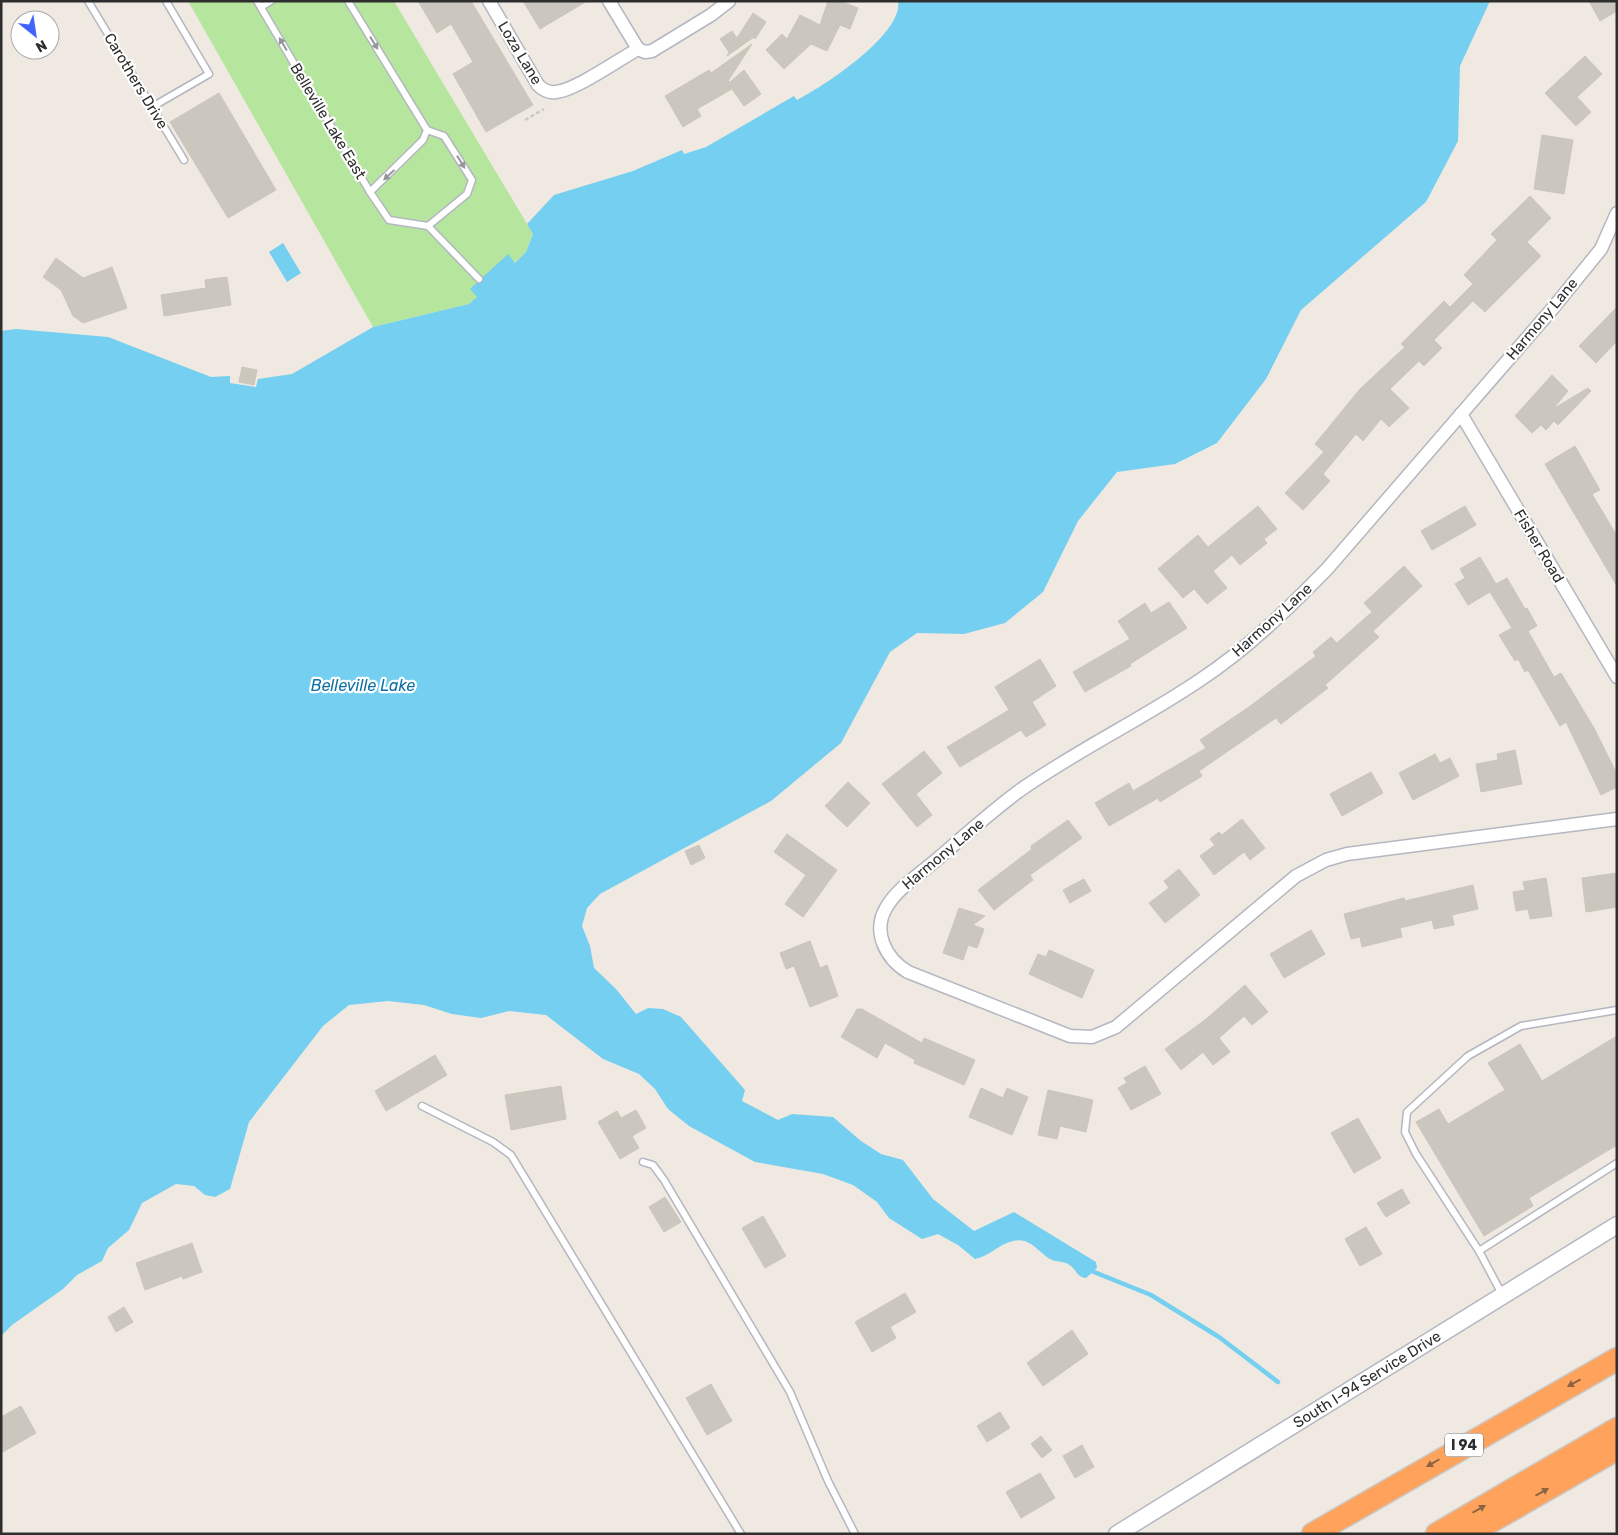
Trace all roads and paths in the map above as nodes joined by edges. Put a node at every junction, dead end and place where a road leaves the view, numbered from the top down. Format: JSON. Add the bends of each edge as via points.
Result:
{"nodes":[{"id":1,"x":88,"y":1,"type":"edge"},
{"id":2,"x":166,"y":1,"type":"edge"},
{"id":3,"x":271,"y":1,"type":"edge"},
{"id":4,"x":348,"y":1,"type":"edge"},
{"id":5,"x":489,"y":1,"type":"edge"},
{"id":6,"x":609,"y":1,"type":"edge"},
{"id":7,"x":729,"y":1,"type":"edge"},
{"id":8,"x":259,"y":4,"type":"edge"},
{"id":9,"x":638,"y":49,"type":"junction"},
{"id":10,"x":152,"y":107,"type":"junction"},
{"id":11,"x":544,"y":109,"type":"dead end"},
{"id":12,"x":525,"y":120,"type":"dead end"},
{"id":13,"x":427,"y":130,"type":"junction"},
{"id":14,"x":184,"y":160,"type":"dead end"},
{"id":15,"x":370,"y":192,"type":"junction"},
{"id":16,"x":1617,"y":213,"type":"edge"},
{"id":17,"x":428,"y":226,"type":"junction"},
{"id":18,"x":479,"y":279,"type":"dead end"},
{"id":19,"x":1461,"y":414,"type":"junction"},
{"id":20,"x":1616,"y":672,"type":"edge"},
{"id":21,"x":1617,"y":819,"type":"edge"},
{"id":22,"x":1617,"y":1010,"type":"edge"},
{"id":23,"x":422,"y":1106,"type":"dead end"},
{"id":24,"x":643,"y":1162,"type":"dead end"},
{"id":25,"x":1617,"y":1163,"type":"edge"},
{"id":26,"x":1617,"y":1225,"type":"edge"},
{"id":27,"x":1479,"y":1251,"type":"junction"},
{"id":28,"x":1503,"y":1296,"type":"junction"},
{"id":29,"x":1617,"y":1359,"type":"edge"},
{"id":30,"x":1617,"y":1429,"type":"edge"},
{"id":31,"x":1617,"y":1449,"type":"edge"},
{"id":32,"x":741,"y":1534,"type":"edge"},
{"id":33,"x":855,"y":1534,"type":"edge"},
{"id":34,"x":1117,"y":1534,"type":"edge"},
{"id":35,"x":1313,"y":1534,"type":"edge"},
{"id":36,"x":1437,"y":1534,"type":"edge"},
{"id":37,"x":1470,"y":1534,"type":"edge"}],
"edges":[{"from":1,"to":10,"type":"lane","name":"Carothers Drive"},
{"from":2,"to":10,"type":"lane","via":[[209,74]]},
{"from":3,"to":8,"type":"lane"},
{"from":4,"to":13,"type":"lane","one_way":true},
{"from":5,"to":9,"type":"street","name":"Loza Lane","via":[[538,85],[548,92],[571,87]]},
{"from":6,"to":9,"type":"street"},
{"from":7,"to":9,"type":"street","via":[[652,51]]},
{"from":15,"to":8,"type":"lane","name":"Belleville Lake East","one_way":true},
{"from":10,"to":14,"type":"lane","name":"Carothers Drive"},
{"from":11,"to":12,"type":"path"},
{"from":13,"to":15,"type":"lane","name":"Belleville Lake East","one_way":true,"via":[[423,140]]},
{"from":13,"to":17,"type":"lane","one_way":true,"via":[[444,136],[472,180],[468,194]]},
{"from":15,"to":17,"type":"lane","via":[[389,220]]},
{"from":16,"to":19,"type":"street","name":"Harmony Lane","via":[[1601,249]]},
{"from":17,"to":18,"type":"lane"},
{"from":19,"to":20,"type":"street","name":"Fisher Road"},
{"from":19,"to":21,"type":"street","name":"Harmony Lane","via":[[1327,568],[1254,639],[1199,681],[1019,792],[893,897],[882,918],[882,941],[893,962],[908,972],[1070,1036],[1092,1037],[1116,1027],[1296,876],[1326,860],[1347,854]]},
{"from":22,"to":27,"type":"lane","via":[[1521,1026],[1468,1056],[1407,1112],[1405,1132],[1416,1154]]},
{"from":23,"to":32,"type":"lane","via":[[493,1142],[511,1155]]},
{"from":24,"to":33,"type":"lane","via":[[653,1165],[664,1180],[790,1392]]},
{"from":25,"to":27,"type":"lane"},
{"from":26,"to":28,"type":"street","name":"South I-94 Service Drive"},
{"from":27,"to":28,"type":"lane"},
{"from":28,"to":34,"type":"street","name":"South I-94 Service Drive"},
{"from":29,"to":35,"type":"highway","number":"I 94","one_way":true},
{"from":36,"to":30,"type":"highway","one_way":true},
{"from":37,"to":31,"type":"highway","one_way":true}]}
